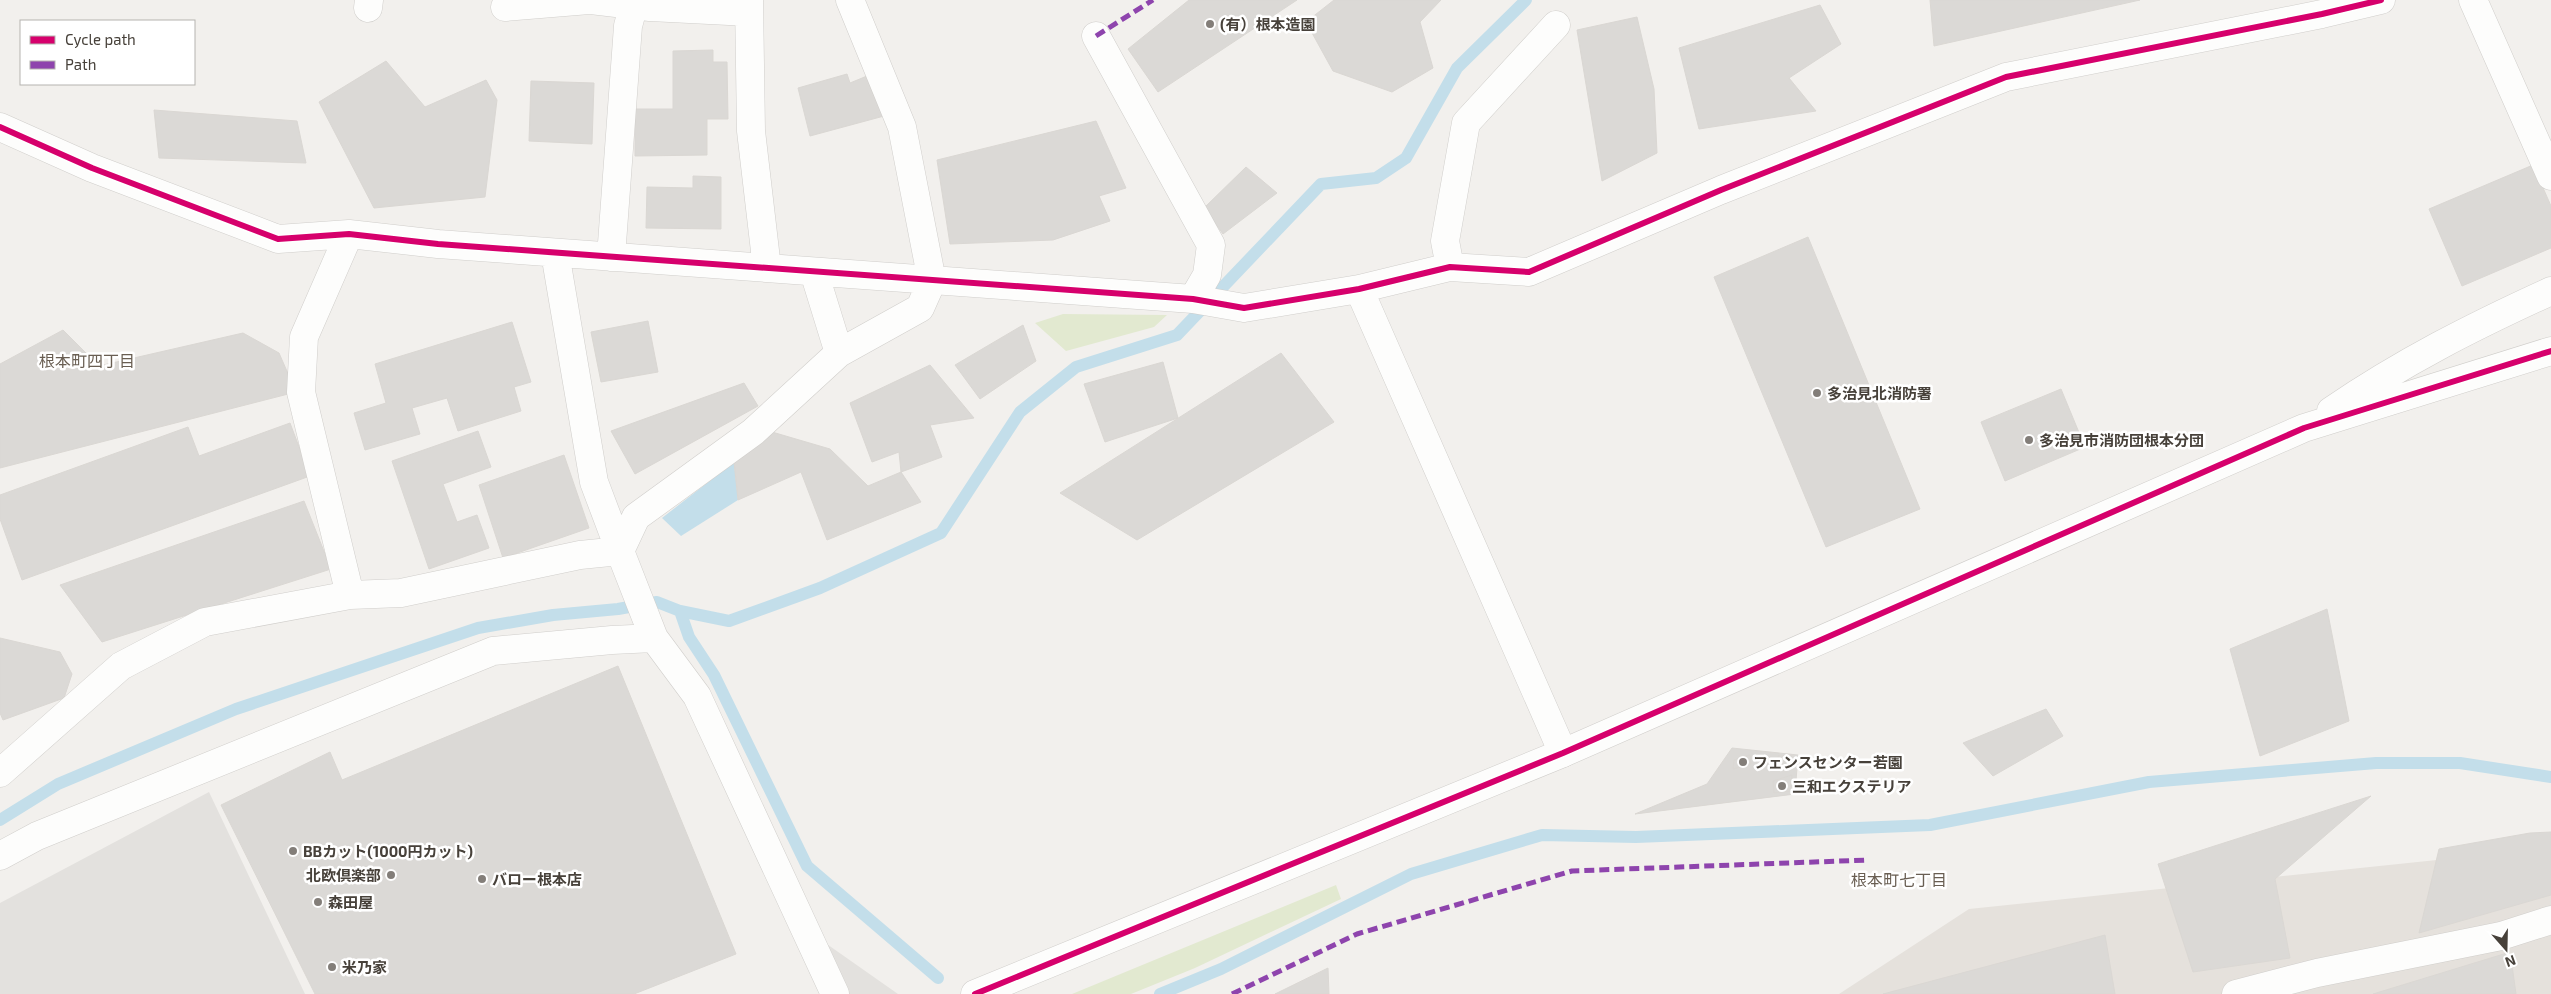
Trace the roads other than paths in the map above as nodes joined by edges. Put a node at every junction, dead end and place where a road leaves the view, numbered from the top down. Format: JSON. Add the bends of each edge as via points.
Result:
{"nodes":[{"id":1,"x":590,"y":0,"type":"edge"},
{"id":2,"x":850,"y":0,"type":"edge"},
{"id":3,"x":2381,"y":0,"type":"edge"},
{"id":4,"x":2473,"y":0,"type":"edge"},
{"id":5,"x":634,"y":3,"type":"edge"},
{"id":6,"x":749,"y":6,"type":"edge"},
{"id":7,"x":505,"y":7,"type":"dead end"},
{"id":8,"x":1556,"y":25,"type":"dead end"},
{"id":9,"x":1096,"y":36,"type":"dead end"},
{"id":10,"x":0,"y":127,"type":"edge"},
{"id":11,"x":2551,"y":176,"type":"edge"},
{"id":12,"x":349,"y":234,"type":"junction"},
{"id":13,"x":555,"y":253,"type":"junction"},
{"id":14,"x":611,"y":257,"type":"junction"},
{"id":15,"x":1450,"y":267,"type":"junction"},
{"id":16,"x":767,"y":268,"type":"junction"},
{"id":17,"x":814,"y":272,"type":"junction"},
{"id":18,"x":932,"y":280,"type":"junction"},
{"id":19,"x":1360,"y":289,"type":"junction"},
{"id":20,"x":2551,"y":291,"type":"edge"},
{"id":21,"x":1196,"y":300,"type":"junction"},
{"id":22,"x":2551,"y":351,"type":"edge"},
{"id":23,"x":839,"y":353,"type":"junction"},
{"id":24,"x":2304,"y":428,"type":"junction"},
{"id":25,"x":620,"y":550,"type":"junction"},
{"id":26,"x":350,"y":595,"type":"junction"},
{"id":27,"x":654,"y":638,"type":"junction"},
{"id":28,"x":1563,"y":753,"type":"junction"},
{"id":29,"x":0,"y":773,"type":"edge"},
{"id":30,"x":0,"y":856,"type":"edge"},
{"id":31,"x":2551,"y":920,"type":"edge"},
{"id":32,"x":835,"y":994,"type":"edge"},
{"id":33,"x":975,"y":994,"type":"edge"},
{"id":34,"x":2236,"y":994,"type":"edge"}],
"edges":[{"from":1,"to":5,"type":"street"},
{"from":1,"to":7,"type":"street"},
{"from":2,"to":18,"type":"street","via":[[902,127]]},
{"from":3,"to":15,"type":"street","via":[[2006,77],[1721,190],[1529,272]]},
{"from":4,"to":11,"type":"street"},
{"from":5,"to":6,"type":"street"},
{"from":5,"to":14,"type":"street","via":[[628,26]]},
{"from":6,"to":16,"type":"street","via":[[751,131]]},
{"from":8,"to":15,"type":"street","via":[[1466,123],[1445,241]]},
{"from":9,"to":21,"type":"street","via":[[1211,245],[1207,275]]},
{"from":10,"to":12,"type":"street","via":[[92,168],[278,239]]},
{"from":12,"to":13,"type":"street"},
{"from":12,"to":26,"type":"street","via":[[304,337],[301,392]]},
{"from":13,"to":14,"type":"street"},
{"from":13,"to":25,"type":"street","via":[[594,482]]},
{"from":14,"to":16,"type":"street"},
{"from":15,"to":19,"type":"street"},
{"from":16,"to":17,"type":"street"},
{"from":17,"to":18,"type":"street"},
{"from":17,"to":23,"type":"street"},
{"from":18,"to":21,"type":"street"},
{"from":18,"to":23,"type":"street","via":[[920,308]]},
{"from":19,"to":21,"type":"street","via":[[1236,307]]},
{"from":19,"to":28,"type":"street"},
{"from":20,"to":24,"type":"street","via":[[2469,328],[2379,378]]},
{"from":22,"to":24,"type":"street"},
{"from":23,"to":25,"type":"street","via":[[753,432],[636,517]]},
{"from":24,"to":28,"type":"street"},
{"from":25,"to":26,"type":"street","via":[[580,555],[401,593]]},
{"from":25,"to":27,"type":"street"},
{"from":26,"to":29,"type":"street","via":[[205,622],[121,666]]},
{"from":27,"to":30,"type":"street","via":[[493,651],[37,836]]},
{"from":27,"to":32,"type":"street","via":[[697,696]]},
{"from":28,"to":33,"type":"street"},
{"from":31,"to":34,"type":"street","via":[[2501,936],[2317,973]]}]}
